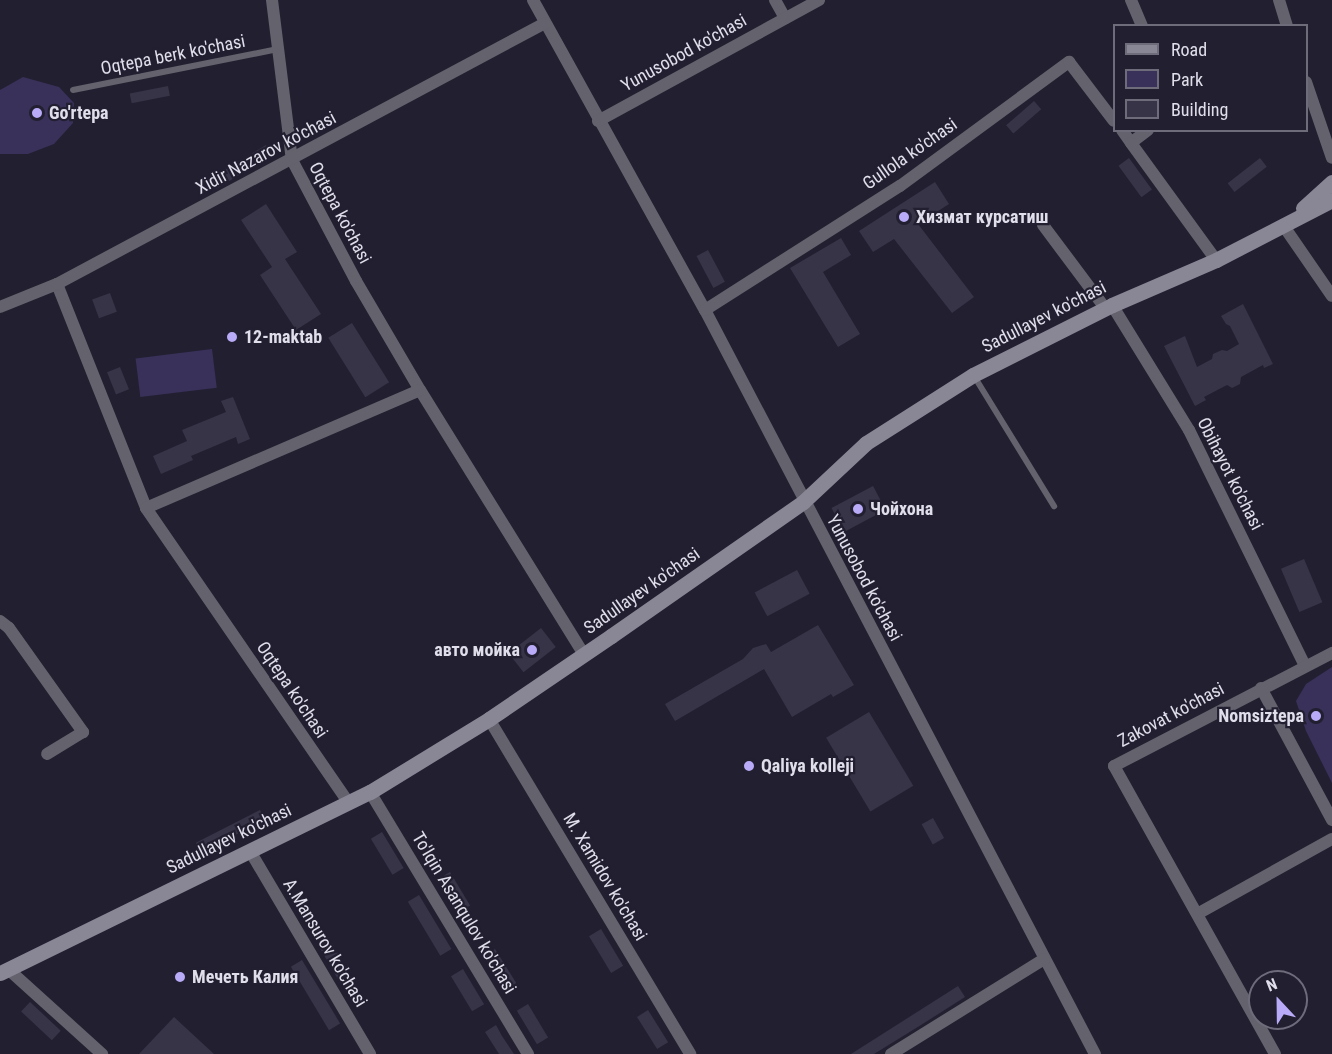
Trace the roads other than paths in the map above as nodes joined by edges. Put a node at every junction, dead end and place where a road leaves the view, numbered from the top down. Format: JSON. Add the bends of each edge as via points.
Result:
{"nodes":[{"id":1,"x":272,"y":0,"type":"edge"},
{"id":2,"x":533,"y":0,"type":"edge"},
{"id":3,"x":775,"y":0,"type":"edge"},
{"id":4,"x":819,"y":0,"type":"edge"},
{"id":5,"x":1131,"y":0,"type":"edge"},
{"id":6,"x":1279,"y":0,"type":"edge"},
{"id":7,"x":785,"y":18,"type":"junction"},
{"id":8,"x":545,"y":23,"type":"junction"},
{"id":9,"x":1141,"y":24,"type":"edge"},
{"id":10,"x":1286,"y":24,"type":"edge"},
{"id":11,"x":278,"y":50,"type":"junction"},
{"id":12,"x":1308,"y":88,"type":"edge"},
{"id":13,"x":73,"y":90,"type":"dead end"},
{"id":14,"x":1113,"y":120,"type":"edge"},
{"id":15,"x":598,"y":121,"type":"junction"},
{"id":16,"x":1123,"y":132,"type":"edge"},
{"id":17,"x":1145,"y":132,"type":"edge"},
{"id":18,"x":1131,"y":143,"type":"junction"},
{"id":19,"x":1332,"y":158,"type":"edge"},
{"id":20,"x":292,"y":160,"type":"junction"},
{"id":21,"x":1332,"y":182,"type":"edge"},
{"id":22,"x":1332,"y":200,"type":"edge"},
{"id":23,"x":1043,"y":225,"type":"dead end"},
{"id":24,"x":1283,"y":225,"type":"junction"},
{"id":25,"x":1216,"y":260,"type":"junction"},
{"id":26,"x":57,"y":284,"type":"junction"},
{"id":27,"x":1332,"y":296,"type":"edge"},
{"id":28,"x":1109,"y":306,"type":"junction"},
{"id":29,"x":0,"y":307,"type":"edge"},
{"id":30,"x":705,"y":310,"type":"junction"},
{"id":31,"x":973,"y":375,"type":"junction"},
{"id":32,"x":420,"y":390,"type":"junction"},
{"id":33,"x":803,"y":502,"type":"junction"},
{"id":34,"x":1054,"y":506,"type":"dead end"},
{"id":35,"x":146,"y":508,"type":"junction"},
{"id":36,"x":0,"y":621,"type":"edge"},
{"id":37,"x":1332,"y":653,"type":"edge"},
{"id":38,"x":584,"y":654,"type":"junction"},
{"id":39,"x":1305,"y":666,"type":"junction"},
{"id":40,"x":1261,"y":688,"type":"junction"},
{"id":41,"x":489,"y":719,"type":"junction"},
{"id":42,"x":47,"y":754,"type":"dead end"},
{"id":43,"x":370,"y":792,"type":"junction"},
{"id":44,"x":348,"y":802,"type":"junction"},
{"id":45,"x":1332,"y":820,"type":"edge"},
{"id":46,"x":1332,"y":839,"type":"edge"},
{"id":47,"x":250,"y":851,"type":"junction"},
{"id":48,"x":1199,"y":913,"type":"junction"},
{"id":49,"x":1044,"y":959,"type":"junction"},
{"id":50,"x":3,"y":970,"type":"edge"},
{"id":51,"x":102,"y":1054,"type":"edge"},
{"id":52,"x":370,"y":1054,"type":"edge"},
{"id":53,"x":528,"y":1054,"type":"edge"},
{"id":54,"x":690,"y":1054,"type":"edge"},
{"id":55,"x":891,"y":1054,"type":"edge"},
{"id":56,"x":1095,"y":1054,"type":"edge"},
{"id":57,"x":1275,"y":1054,"type":"edge"}],
"edges":[{"from":1,"to":11,"type":"street","name":"Oqtepa ko'chasi"},
{"from":2,"to":8,"type":"street","name":"Yunusobod ko'chasi"},
{"from":3,"to":7,"type":"street"},
{"from":4,"to":7,"type":"street","name":"Yunusobod ko'chasi"},
{"from":5,"to":9,"type":"street"},
{"from":6,"to":10,"type":"street"},
{"from":7,"to":15,"type":"street","name":"Yunusobod ko'chasi"},
{"from":8,"to":15,"type":"street","name":"Yunusobod ko'chasi"},
{"from":8,"to":20,"type":"street","name":"Xidir Nazarov ko'chasi"},
{"from":11,"to":13,"type":"lane","name":"Oqtepa berk ko'chasi"},
{"from":11,"to":20,"type":"street","name":"Oqtepa ko'chasi"},
{"from":12,"to":19,"type":"street"},
{"from":14,"to":30,"type":"street","name":"Gullola ko'chasi","via":[[1070,62],[900,186]]},
{"from":15,"to":30,"type":"street","name":"Yunusobod ko'chasi"},
{"from":16,"to":18,"type":"street"},
{"from":17,"to":18,"type":"street"},
{"from":18,"to":25,"type":"street"},
{"from":20,"to":26,"type":"street","name":"Xidir Nazarov ko'chasi"},
{"from":20,"to":32,"type":"street","name":"Oqtepa ko'chasi"},
{"from":21,"to":24,"type":"main road","name":"Sadullayev ko'chasi"},
{"from":22,"to":24,"type":"main road","name":"Sadullayev ko'chasi"},
{"from":23,"to":28,"type":"street","name":"Obihayot ko'chasi"},
{"from":24,"to":25,"type":"main road","name":"Sadullayev ko'chasi"},
{"from":24,"to":27,"type":"street"},
{"from":25,"to":28,"type":"main road","name":"Sadullayev ko'chasi"},
{"from":26,"to":29,"type":"street","name":"Xidir Nazarov ko'chasi"},
{"from":26,"to":35,"type":"street","name":"Oqtepa ko'chasi"},
{"from":28,"to":31,"type":"main road","name":"Sadullayev ko'chasi"},
{"from":28,"to":39,"type":"street","name":"Obihayot ko'chasi","via":[[1189,430]]},
{"from":30,"to":33,"type":"street","name":"Yunusobod ko'chasi"},
{"from":31,"to":33,"type":"main road","name":"Sadullayev ko'chasi","via":[[866,443]]},
{"from":31,"to":34,"type":"lane"},
{"from":32,"to":35,"type":"street"},
{"from":32,"to":38,"type":"street","name":"Oqtepa ko'chasi"},
{"from":33,"to":38,"type":"main road","name":"Sadullayev ko'chasi"},
{"from":33,"to":49,"type":"street","name":"Yunusobod ko'chasi"},
{"from":35,"to":44,"type":"street","name":"Oqtepa ko'chasi"},
{"from":36,"to":42,"type":"street","via":[[9,628],[83,732]]},
{"from":37,"to":39,"type":"street","name":"Zakovat ko'chasi"},
{"from":38,"to":41,"type":"main road","name":"Sadullayev ko'chasi"},
{"from":39,"to":40,"type":"street","name":"Zakovat ko'chasi"},
{"from":40,"to":45,"type":"street"},
{"from":40,"to":48,"type":"street","name":"Zakovat ko'chasi","via":[[1114,766]]},
{"from":41,"to":43,"type":"main road","name":"Sadullayev ko'chasi"},
{"from":41,"to":54,"type":"street","name":"M. Xamidov ko'chasi"},
{"from":43,"to":44,"type":"main road","name":"Sadullayev ko'chasi"},
{"from":43,"to":53,"type":"street","name":"To'lqin Asanqulov ko'chasi"},
{"from":44,"to":47,"type":"main road","name":"Sadullayev ko'chasi"},
{"from":46,"to":48,"type":"street"},
{"from":47,"to":50,"type":"main road","name":"Sadullayev ko'chasi"},
{"from":47,"to":52,"type":"street","name":"A.Mansurov ko'chasi"},
{"from":48,"to":57,"type":"street","name":"Zakovat ko'chasi"},
{"from":49,"to":55,"type":"street"},
{"from":49,"to":56,"type":"street","name":"Yunusobod ko'chasi"},
{"from":50,"to":51,"type":"street"}]}
